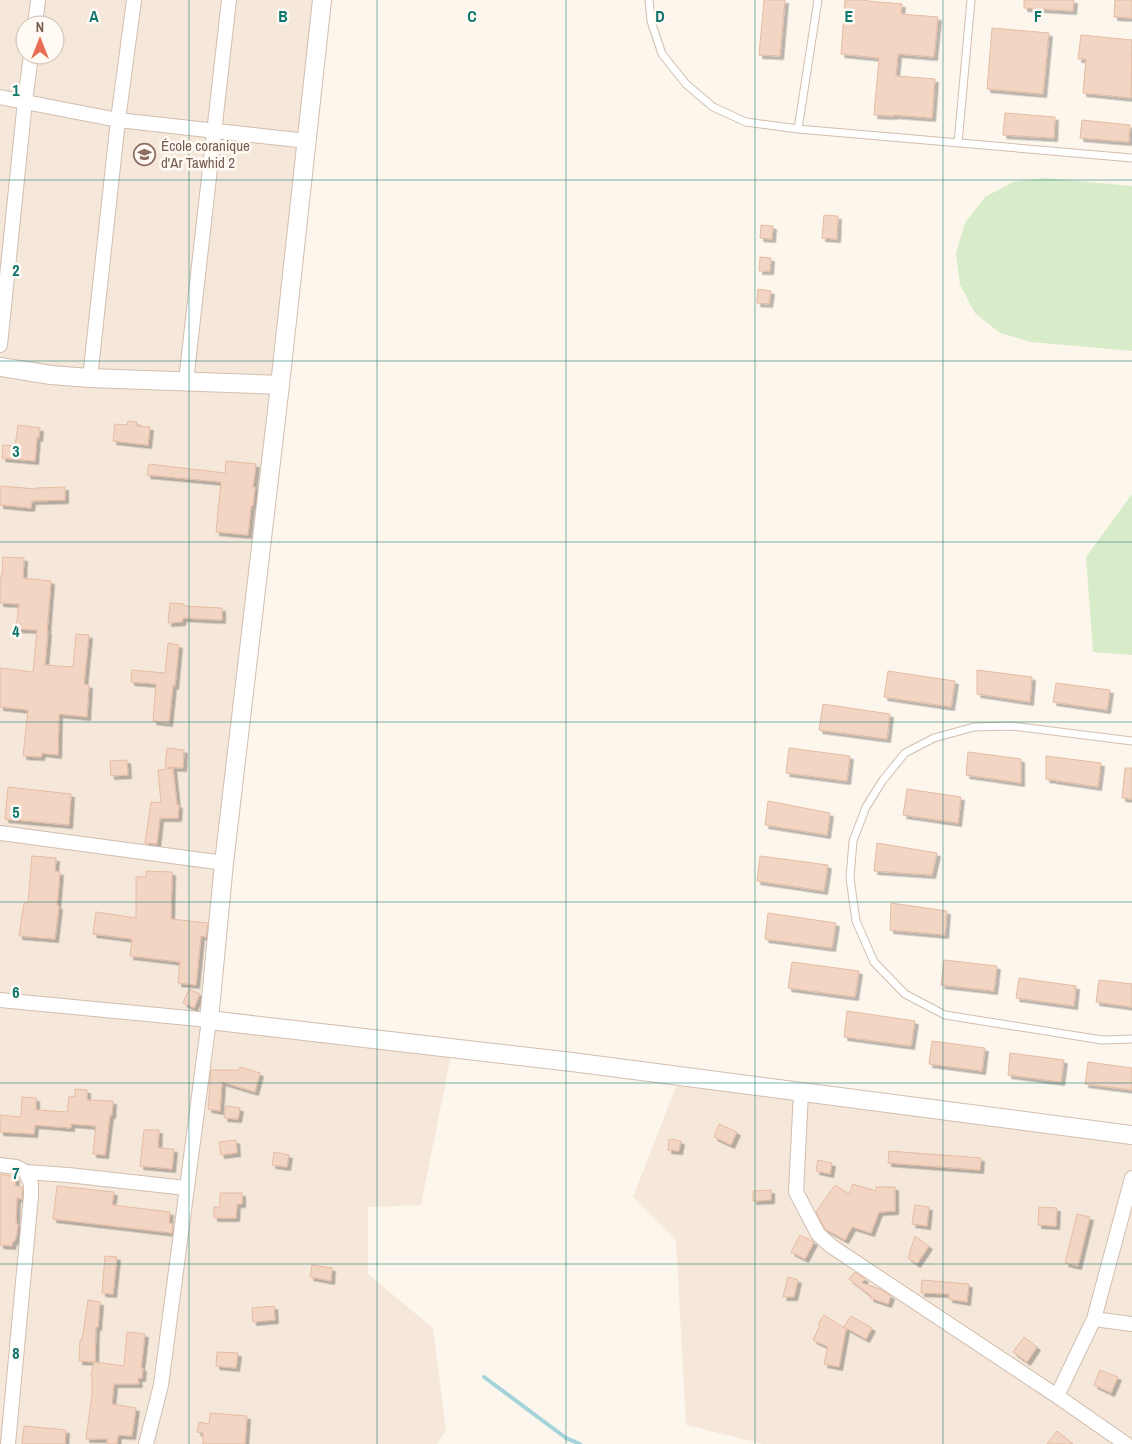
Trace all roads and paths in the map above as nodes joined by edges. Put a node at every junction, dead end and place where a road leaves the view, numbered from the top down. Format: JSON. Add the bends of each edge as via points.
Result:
{"nodes":[{"id":1,"x":38,"y":0,"type":"edge"},
{"id":2,"x":134,"y":0,"type":"edge"},
{"id":3,"x":229,"y":0,"type":"edge"},
{"id":4,"x":322,"y":0,"type":"edge"},
{"id":5,"x":649,"y":0,"type":"edge"},
{"id":6,"x":818,"y":0,"type":"edge"},
{"id":7,"x":971,"y":0,"type":"edge"},
{"id":8,"x":36,"y":15,"type":"edge"},
{"id":9,"x":29,"y":65,"type":"edge"},
{"id":10,"x":0,"y":97,"type":"edge"},
{"id":11,"x":24,"y":101,"type":"junction"},
{"id":12,"x":118,"y":120,"type":"junction"},
{"id":13,"x":798,"y":129,"type":"junction"},
{"id":14,"x":214,"y":131,"type":"junction"},
{"id":15,"x":307,"y":141,"type":"junction"},
{"id":16,"x":958,"y":143,"type":"junction"},
{"id":17,"x":1132,"y":158,"type":"edge"},
{"id":18,"x":0,"y":345,"type":"edge"},
{"id":19,"x":0,"y":367,"type":"edge"},
{"id":20,"x":90,"y":378,"type":"junction"},
{"id":21,"x":186,"y":381,"type":"junction"},
{"id":22,"x":280,"y":385,"type":"junction"},
{"id":23,"x":1132,"y":742,"type":"edge"},
{"id":24,"x":0,"y":833,"type":"edge"},
{"id":25,"x":224,"y":863,"type":"junction"},
{"id":26,"x":0,"y":1000,"type":"edge"},
{"id":27,"x":209,"y":1020,"type":"junction"},
{"id":28,"x":1132,"y":1039,"type":"edge"},
{"id":29,"x":801,"y":1092,"type":"junction"},
{"id":30,"x":1132,"y":1135,"type":"edge"},
{"id":31,"x":0,"y":1165,"type":"edge"},
{"id":32,"x":26,"y":1172,"type":"junction"},
{"id":33,"x":1132,"y":1178,"type":"edge"},
{"id":34,"x":186,"y":1188,"type":"junction"},
{"id":35,"x":1094,"y":1319,"type":"junction"},
{"id":36,"x":1132,"y":1324,"type":"edge"},
{"id":37,"x":1057,"y":1396,"type":"junction"},
{"id":38,"x":8,"y":1444,"type":"edge"},
{"id":39,"x":146,"y":1444,"type":"edge"},
{"id":40,"x":1126,"y":1444,"type":"edge"}],
"edges":[{"from":1,"to":8,"type":"street"},
{"from":2,"to":12,"type":"street"},
{"from":3,"to":14,"type":"street"},
{"from":4,"to":15,"type":"street"},
{"from":5,"to":13,"type":"lane","via":[[650,21],[662,54],[686,84],[713,107],[746,122]]},
{"from":6,"to":13,"type":"lane"},
{"from":7,"to":16,"type":"lane"},
{"from":9,"to":11,"type":"street"},
{"from":10,"to":11,"type":"street"},
{"from":11,"to":12,"type":"street"},
{"from":11,"to":18,"type":"street"},
{"from":12,"to":14,"type":"street"},
{"from":12,"to":20,"type":"street"},
{"from":13,"to":16,"type":"lane"},
{"from":14,"to":15,"type":"street"},
{"from":14,"to":21,"type":"street"},
{"from":15,"to":22,"type":"street"},
{"from":16,"to":17,"type":"lane"},
{"from":19,"to":20,"type":"street"},
{"from":20,"to":21,"type":"street"},
{"from":21,"to":22,"type":"street"},
{"from":22,"to":25,"type":"street"},
{"from":23,"to":28,"type":"lane","via":[[1012,726],[974,727],[934,738],[906,753],[882,780],[853,841],[850,878],[856,921],[874,962],[905,994],[945,1015],[1102,1040]]},
{"from":24,"to":25,"type":"street"},
{"from":25,"to":27,"type":"street"},
{"from":26,"to":27,"type":"street"},
{"from":27,"to":29,"type":"street"},
{"from":27,"to":34,"type":"street"},
{"from":29,"to":30,"type":"street"},
{"from":29,"to":37,"type":"street","via":[[796,1192],[818,1234],[831,1246]]},
{"from":31,"to":32,"type":"street"},
{"from":32,"to":34,"type":"street"},
{"from":32,"to":38,"type":"street","via":[[31,1196]]},
{"from":33,"to":35,"type":"street"},
{"from":34,"to":39,"type":"street","via":[[161,1385]]},
{"from":35,"to":36,"type":"street"},
{"from":35,"to":37,"type":"street"},
{"from":37,"to":40,"type":"street"}]}
